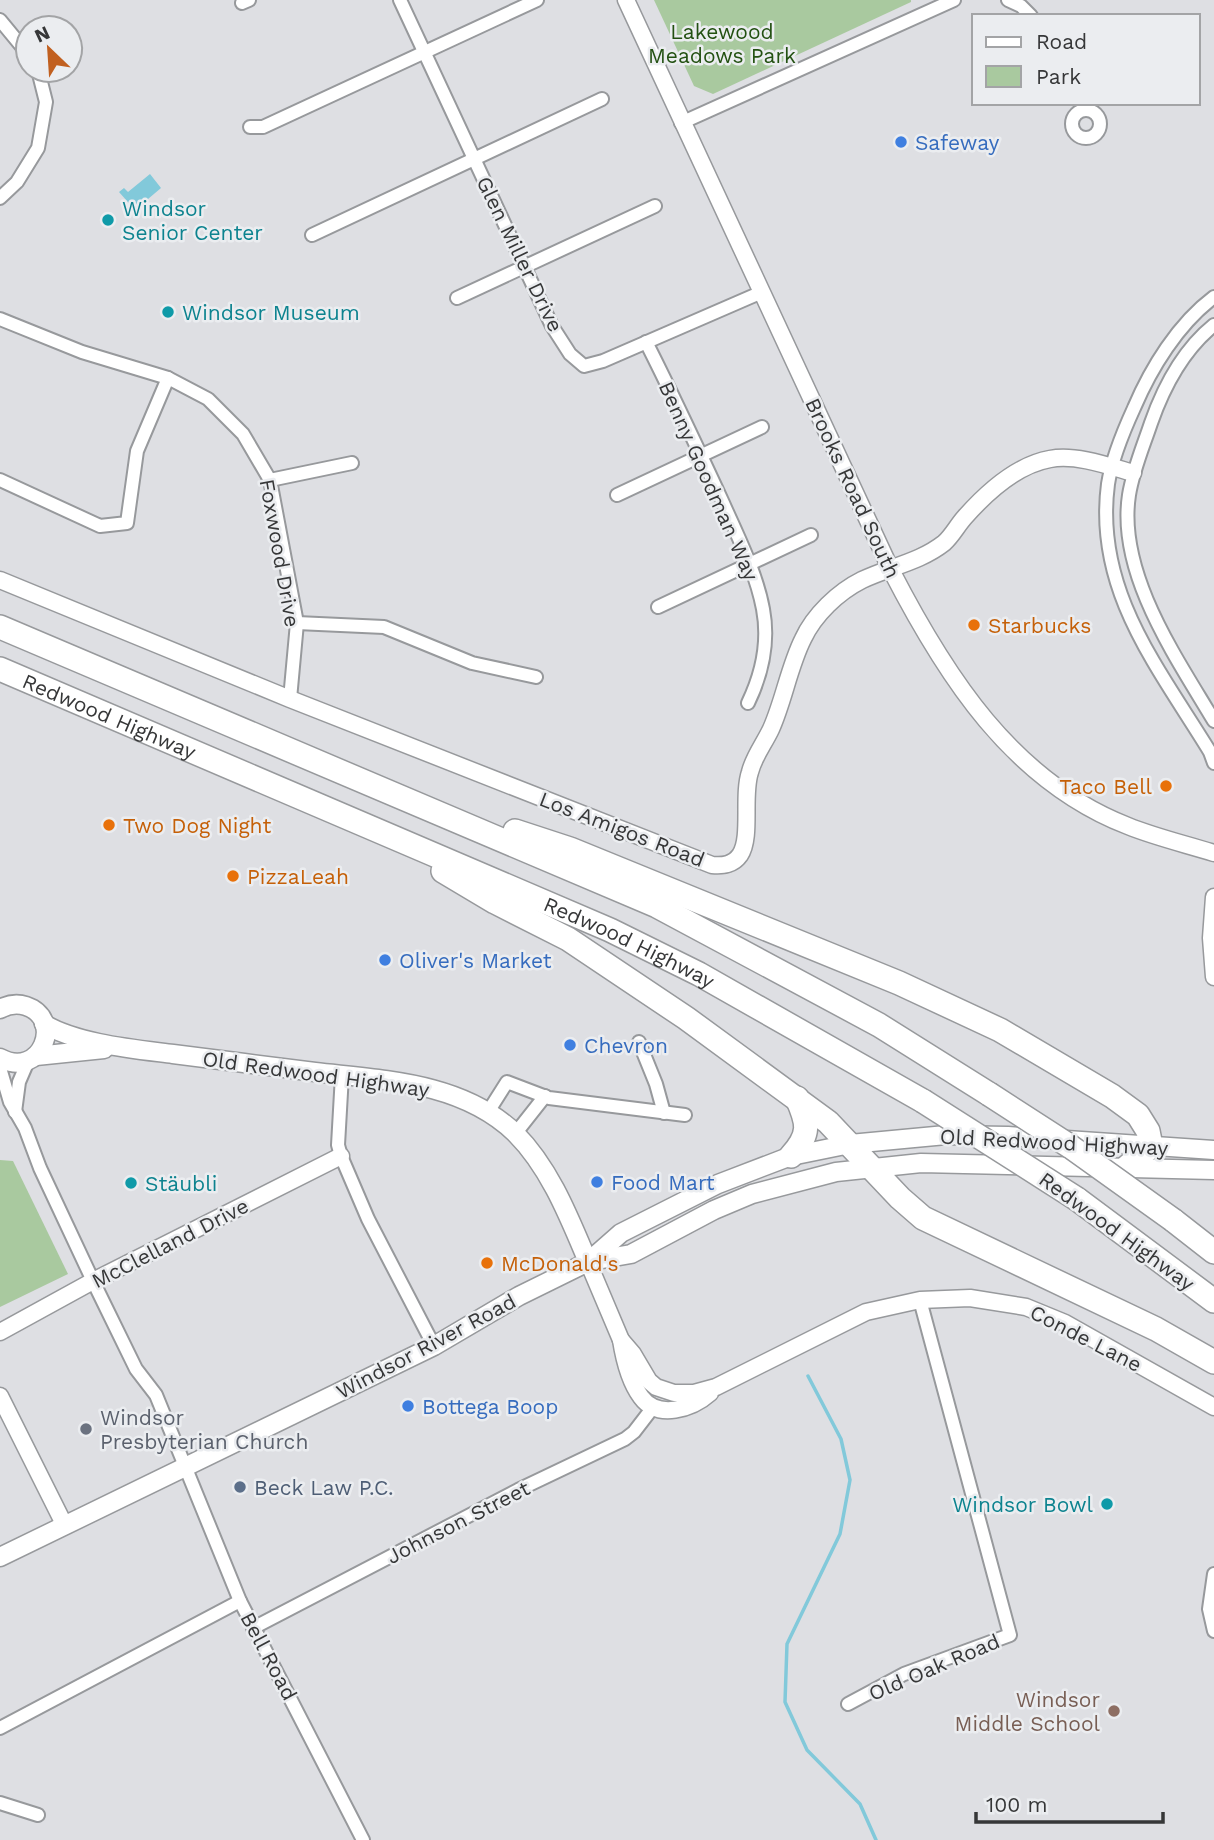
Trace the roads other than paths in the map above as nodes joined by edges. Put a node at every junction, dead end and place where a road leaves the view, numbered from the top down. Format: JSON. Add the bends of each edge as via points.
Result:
{"nodes":[{"id":1,"x":400,"y":0,"type":"edge"},
{"id":2,"x":537,"y":0,"type":"edge"},
{"id":3,"x":626,"y":0,"type":"edge"},
{"id":4,"x":954,"y":0,"type":"edge"},
{"id":5,"x":1008,"y":0,"type":"edge"},
{"id":6,"x":1029,"y":14,"type":"edge"},
{"id":7,"x":0,"y":20,"type":"edge"},
{"id":8,"x":14,"y":37,"type":"edge"},
{"id":9,"x":424,"y":53,"type":"junction"},
{"id":10,"x":42,"y":84,"type":"edge"},
{"id":11,"x":602,"y":99,"type":"dead end"},
{"id":12,"x":681,"y":123,"type":"junction"},
{"id":13,"x":250,"y":127,"type":"dead end"},
{"id":14,"x":474,"y":159,"type":"junction"},
{"id":15,"x":0,"y":198,"type":"edge"},
{"id":16,"x":655,"y":206,"type":"dead end"},
{"id":17,"x":312,"y":235,"type":"dead end"},
{"id":18,"x":523,"y":267,"type":"junction"},
{"id":19,"x":762,"y":292,"type":"junction"},
{"id":20,"x":1214,"y":297,"type":"edge"},
{"id":21,"x":457,"y":298,"type":"dead end"},
{"id":22,"x":0,"y":319,"type":"edge"},
{"id":23,"x":1214,"y":325,"type":"edge"},
{"id":24,"x":646,"y":342,"type":"junction"},
{"id":25,"x":168,"y":378,"type":"junction"},
{"id":26,"x":762,"y":428,"type":"dead end"},
{"id":27,"x":701,"y":456,"type":"junction"},
{"id":28,"x":352,"y":463,"type":"dead end"},
{"id":29,"x":1112,"y":467,"type":"junction"},
{"id":30,"x":1133,"y":473,"type":"junction"},
{"id":31,"x":0,"y":480,"type":"edge"},
{"id":32,"x":271,"y":480,"type":"junction"},
{"id":33,"x":617,"y":495,"type":"dead end"},
{"id":34,"x":811,"y":536,"type":"dead end"},
{"id":35,"x":750,"y":564,"type":"junction"},
{"id":36,"x":891,"y":570,"type":"junction"},
{"id":37,"x":0,"y":580,"type":"edge"},
{"id":38,"x":658,"y":607,"type":"dead end"},
{"id":39,"x":296,"y":623,"type":"junction"},
{"id":40,"x":0,"y":626,"type":"edge"},
{"id":41,"x":0,"y":668,"type":"edge"},
{"id":42,"x":536,"y":677,"type":"dead end"},
{"id":43,"x":290,"y":699,"type":"junction"},
{"id":44,"x":748,"y":703,"type":"dead end"},
{"id":45,"x":1214,"y":721,"type":"edge"},
{"id":46,"x":1214,"y":763,"type":"edge"},
{"id":47,"x":386,"y":789,"type":"junction"},
{"id":48,"x":362,"y":824,"type":"junction"},
{"id":49,"x":1214,"y":853,"type":"edge"},
{"id":50,"x":1214,"y":897,"type":"edge"},
{"id":51,"x":1214,"y":977,"type":"edge"},
{"id":52,"x":0,"y":1009,"type":"edge"},
{"id":53,"x":44,"y":1024,"type":"junction"},
{"id":54,"x":639,"y":1042,"type":"dead end"},
{"id":55,"x":125,"y":1048,"type":"junction"},
{"id":56,"x":0,"y":1058,"type":"edge"},
{"id":57,"x":32,"y":1058,"type":"junction"},
{"id":58,"x":0,"y":1068,"type":"edge"},
{"id":59,"x":342,"y":1075,"type":"junction"},
{"id":60,"x":545,"y":1096,"type":"junction"},
{"id":61,"x":797,"y":1098,"type":"junction"},
{"id":62,"x":15,"y":1112,"type":"junction"},
{"id":63,"x":488,"y":1112,"type":"junction"},
{"id":64,"x":664,"y":1113,"type":"junction"},
{"id":65,"x":685,"y":1115,"type":"dead end"},
{"id":66,"x":515,"y":1133,"type":"junction"},
{"id":67,"x":850,"y":1144,"type":"junction"},
{"id":68,"x":1151,"y":1146,"type":"junction"},
{"id":69,"x":1213,"y":1148,"type":"edge"},
{"id":70,"x":341,"y":1156,"type":"junction"},
{"id":71,"x":791,"y":1156,"type":"junction"},
{"id":72,"x":872,"y":1167,"type":"junction"},
{"id":73,"x":1126,"y":1168,"type":"junction"},
{"id":74,"x":1214,"y":1170,"type":"edge"},
{"id":75,"x":1214,"y":1252,"type":"edge"},
{"id":76,"x":588,"y":1262,"type":"junction"},
{"id":77,"x":93,"y":1281,"type":"junction"},
{"id":78,"x":920,"y":1300,"type":"junction"},
{"id":79,"x":1214,"y":1301,"type":"edge"},
{"id":80,"x":0,"y":1332,"type":"edge"},
{"id":81,"x":621,"y":1340,"type":"junction"},
{"id":82,"x":434,"y":1346,"type":"junction"},
{"id":83,"x":1214,"y":1362,"type":"edge"},
{"id":84,"x":716,"y":1387,"type":"junction"},
{"id":85,"x":0,"y":1396,"type":"edge"},
{"id":86,"x":654,"y":1406,"type":"junction"},
{"id":87,"x":1214,"y":1407,"type":"edge"},
{"id":88,"x":185,"y":1468,"type":"junction"},
{"id":89,"x":64,"y":1524,"type":"junction"},
{"id":90,"x":0,"y":1557,"type":"edge"},
{"id":91,"x":1214,"y":1574,"type":"edge"},
{"id":92,"x":240,"y":1601,"type":"junction"},
{"id":93,"x":253,"y":1628,"type":"junction"},
{"id":94,"x":1214,"y":1631,"type":"edge"},
{"id":95,"x":848,"y":1704,"type":"dead end"},
{"id":96,"x":0,"y":1728,"type":"edge"},
{"id":97,"x":0,"y":1804,"type":"edge"},
{"id":98,"x":38,"y":1815,"type":"dead end"},
{"id":99,"x":363,"y":1840,"type":"edge"}],
"edges":[{"from":1,"to":9,"type":"street","name":"Glen Miller Drive"},
{"from":2,"to":9,"type":"street"},
{"from":3,"to":12,"type":"street","name":"Brooks Road South"},
{"from":4,"to":12,"type":"street"},
{"from":5,"to":6,"type":"street"},
{"from":7,"to":8,"type":"street"},
{"from":9,"to":13,"type":"street","via":[[263,127]]},
{"from":9,"to":14,"type":"street","name":"Glen Miller Drive"},
{"from":10,"to":15,"type":"street","via":[[46,102],[38,148],[17,182]]},
{"from":11,"to":14,"type":"street"},
{"from":12,"to":19,"type":"street","name":"Brooks Road South"},
{"from":14,"to":17,"type":"street"},
{"from":14,"to":18,"type":"street","name":"Glen Miller Drive"},
{"from":16,"to":18,"type":"street"},
{"from":18,"to":21,"type":"street"},
{"from":18,"to":24,"type":"street","name":"Glen Miller Drive","via":[[552,326],[584,366]]},
{"from":19,"to":24,"type":"street","name":"Glen Miller Drive"},
{"from":19,"to":36,"type":"street","name":"Brooks Road South"},
{"from":20,"to":29,"type":"street","via":[[1186,324],[1148,375]]},
{"from":22,"to":25,"type":"street","name":"Foxwood Drive","via":[[82,352]]},
{"from":23,"to":30,"type":"street","via":[[1184,356],[1160,400]]},
{"from":24,"to":27,"type":"street","name":"Benny Goodman Way"},
{"from":25,"to":31,"type":"street","via":[[137,452],[127,523],[100,526]]},
{"from":25,"to":32,"type":"street","name":"Foxwood Drive","via":[[208,399],[243,434]]},
{"from":26,"to":27,"type":"street"},
{"from":27,"to":33,"type":"street"},
{"from":27,"to":35,"type":"street","name":"Benny Goodman Way"},
{"from":28,"to":32,"type":"street"},
{"from":29,"to":30,"type":"street","name":"Los Amigos Road"},
{"from":29,"to":36,"type":"street","name":"Los Amigos Road","via":[[1095,461],[1051,459],[1023,470],[982,498],[944,542]]},
{"from":29,"to":46,"type":"street","via":[[1106,532],[1120,595],[1136,633]]},
{"from":30,"to":45,"type":"street","via":[[1129,541],[1146,596]]},
{"from":32,"to":39,"type":"street","name":"Foxwood Drive"},
{"from":34,"to":35,"type":"street"},
{"from":35,"to":38,"type":"street"},
{"from":35,"to":44,"type":"street","name":"Benny Goodman Way","via":[[763,609],[764,633],[757,686]]},
{"from":36,"to":43,"type":"street","name":"Los Amigos Road","via":[[836,597],[803,637],[750,772],[743,849],[723,866]]},
{"from":36,"to":49,"type":"street","name":"Brooks Road South","via":[[921,629],[959,686],[1003,741],[1034,770],[1066,794],[1126,826]]},
{"from":37,"to":43,"type":"street","name":"Los Amigos Road"},
{"from":39,"to":42,"type":"street","via":[[384,627],[472,663]]},
{"from":39,"to":43,"type":"street","name":"Foxwood Drive"},
{"from":40,"to":47,"type":"highway","name":"Redwood Highway"},
{"from":41,"to":48,"type":"highway","name":"Redwood Highway"},
{"from":47,"to":68,"type":"highway","via":[[570,849],[899,983],[1000,1030],[1138,1115]]},
{"from":47,"to":75,"type":"highway","name":"Redwood Highway","bridge":true,"via":[[657,906],[879,1026],[1071,1147]]},
{"from":48,"to":61,"type":"highway","via":[[568,939]]},
{"from":48,"to":79,"type":"highway","name":"Redwood Highway","bridge":true,"via":[[610,930],[699,974],[923,1101],[1077,1199]]},
{"from":50,"to":51,"type":"street"},
{"from":52,"to":53,"type":"main road","name":"Old Redwood Highway","via":[[24,1005]]},
{"from":53,"to":55,"type":"main road","name":"Old Redwood Highway","via":[[65,1036]]},
{"from":53,"to":57,"type":"main road","via":[[45,1041]]},
{"from":54,"to":64,"type":"street"},
{"from":55,"to":57,"type":"main road","name":"Old Redwood Highway"},
{"from":55,"to":59,"type":"main road","name":"Old Redwood Highway"},
{"from":56,"to":57,"type":"main road","name":"Old Redwood Highway","via":[[10,1063]]},
{"from":57,"to":62,"type":"street","via":[[19,1082]]},
{"from":58,"to":62,"type":"street","name":"Bell Road"},
{"from":59,"to":63,"type":"main road","name":"Old Redwood Highway","via":[[418,1086]]},
{"from":59,"to":70,"type":"street"},
{"from":60,"to":63,"type":"street","via":[[507,1082]]},
{"from":60,"to":64,"type":"street"},
{"from":60,"to":66,"type":"street"},
{"from":61,"to":67,"type":"highway"},
{"from":61,"to":71,"type":"highway","via":[[806,1118],[806,1132]]},
{"from":62,"to":77,"type":"street","name":"Bell Road"},
{"from":63,"to":66,"type":"main road","name":"Old Redwood Highway"},
{"from":64,"to":65,"type":"street"},
{"from":66,"to":76,"type":"main road","name":"Old Redwood Highway","via":[[543,1168]]},
{"from":67,"to":68,"type":"main road","name":"Old Redwood Highway","via":[[1008,1136]]},
{"from":67,"to":71,"type":"main road","name":"Old Redwood Highway"},
{"from":67,"to":72,"type":"highway"},
{"from":68,"to":69,"type":"main road","name":"Old Redwood Highway"},
{"from":68,"to":73,"type":"highway"},
{"from":70,"to":77,"type":"street","name":"McClelland Drive"},
{"from":70,"to":82,"type":"street"},
{"from":71,"to":76,"type":"main road","name":"Old Redwood Highway","via":[[718,1184],[621,1233]]},
{"from":72,"to":73,"type":"main road","name":"Old Redwood Highway","via":[[921,1163]]},
{"from":72,"to":76,"type":"main road","name":"Old Redwood Highway","via":[[752,1194],[631,1254]]},
{"from":72,"to":83,"type":"highway","via":[[923,1218],[1156,1329]]},
{"from":73,"to":74,"type":"main road","name":"Old Redwood Highway"},
{"from":76,"to":81,"type":"street","name":"Conde Lane"},
{"from":76,"to":82,"type":"main road","name":"Windsor River Road"},
{"from":77,"to":80,"type":"street","name":"McClelland Drive"},
{"from":77,"to":88,"type":"street","name":"Bell Road","via":[[136,1368],[156,1395]]},
{"from":78,"to":84,"type":"street","name":"Conde Lane","via":[[866,1312]]},
{"from":78,"to":87,"type":"street","name":"Conde Lane","via":[[970,1298],[1026,1307],[1065,1322]]},
{"from":78,"to":95,"type":"street","name":"Old Oak Road","via":[[1010,1635],[904,1674]]},
{"from":81,"to":84,"type":"street","name":"Conde Lane","via":[[649,1381],[663,1390],[694,1393]]},
{"from":81,"to":86,"type":"street","name":"Conde Lane","via":[[624,1360],[641,1398]]},
{"from":82,"to":88,"type":"main road","name":"Windsor River Road"},
{"from":84,"to":86,"type":"street","name":"Conde Lane","via":[[689,1406],[671,1410]]},
{"from":85,"to":89,"type":"street"},
{"from":86,"to":93,"type":"street","name":"Johnson Street","via":[[625,1439]]},
{"from":88,"to":89,"type":"main road","name":"Windsor River Road"},
{"from":88,"to":92,"type":"street","name":"Bell Road"},
{"from":89,"to":90,"type":"main road","name":"Windsor River Road"},
{"from":91,"to":94,"type":"street","via":[[1209,1609]]},
{"from":92,"to":93,"type":"street","name":"Bell Road"},
{"from":92,"to":96,"type":"street"},
{"from":93,"to":99,"type":"street","name":"Bell Road"},
{"from":97,"to":98,"type":"street"}]}
